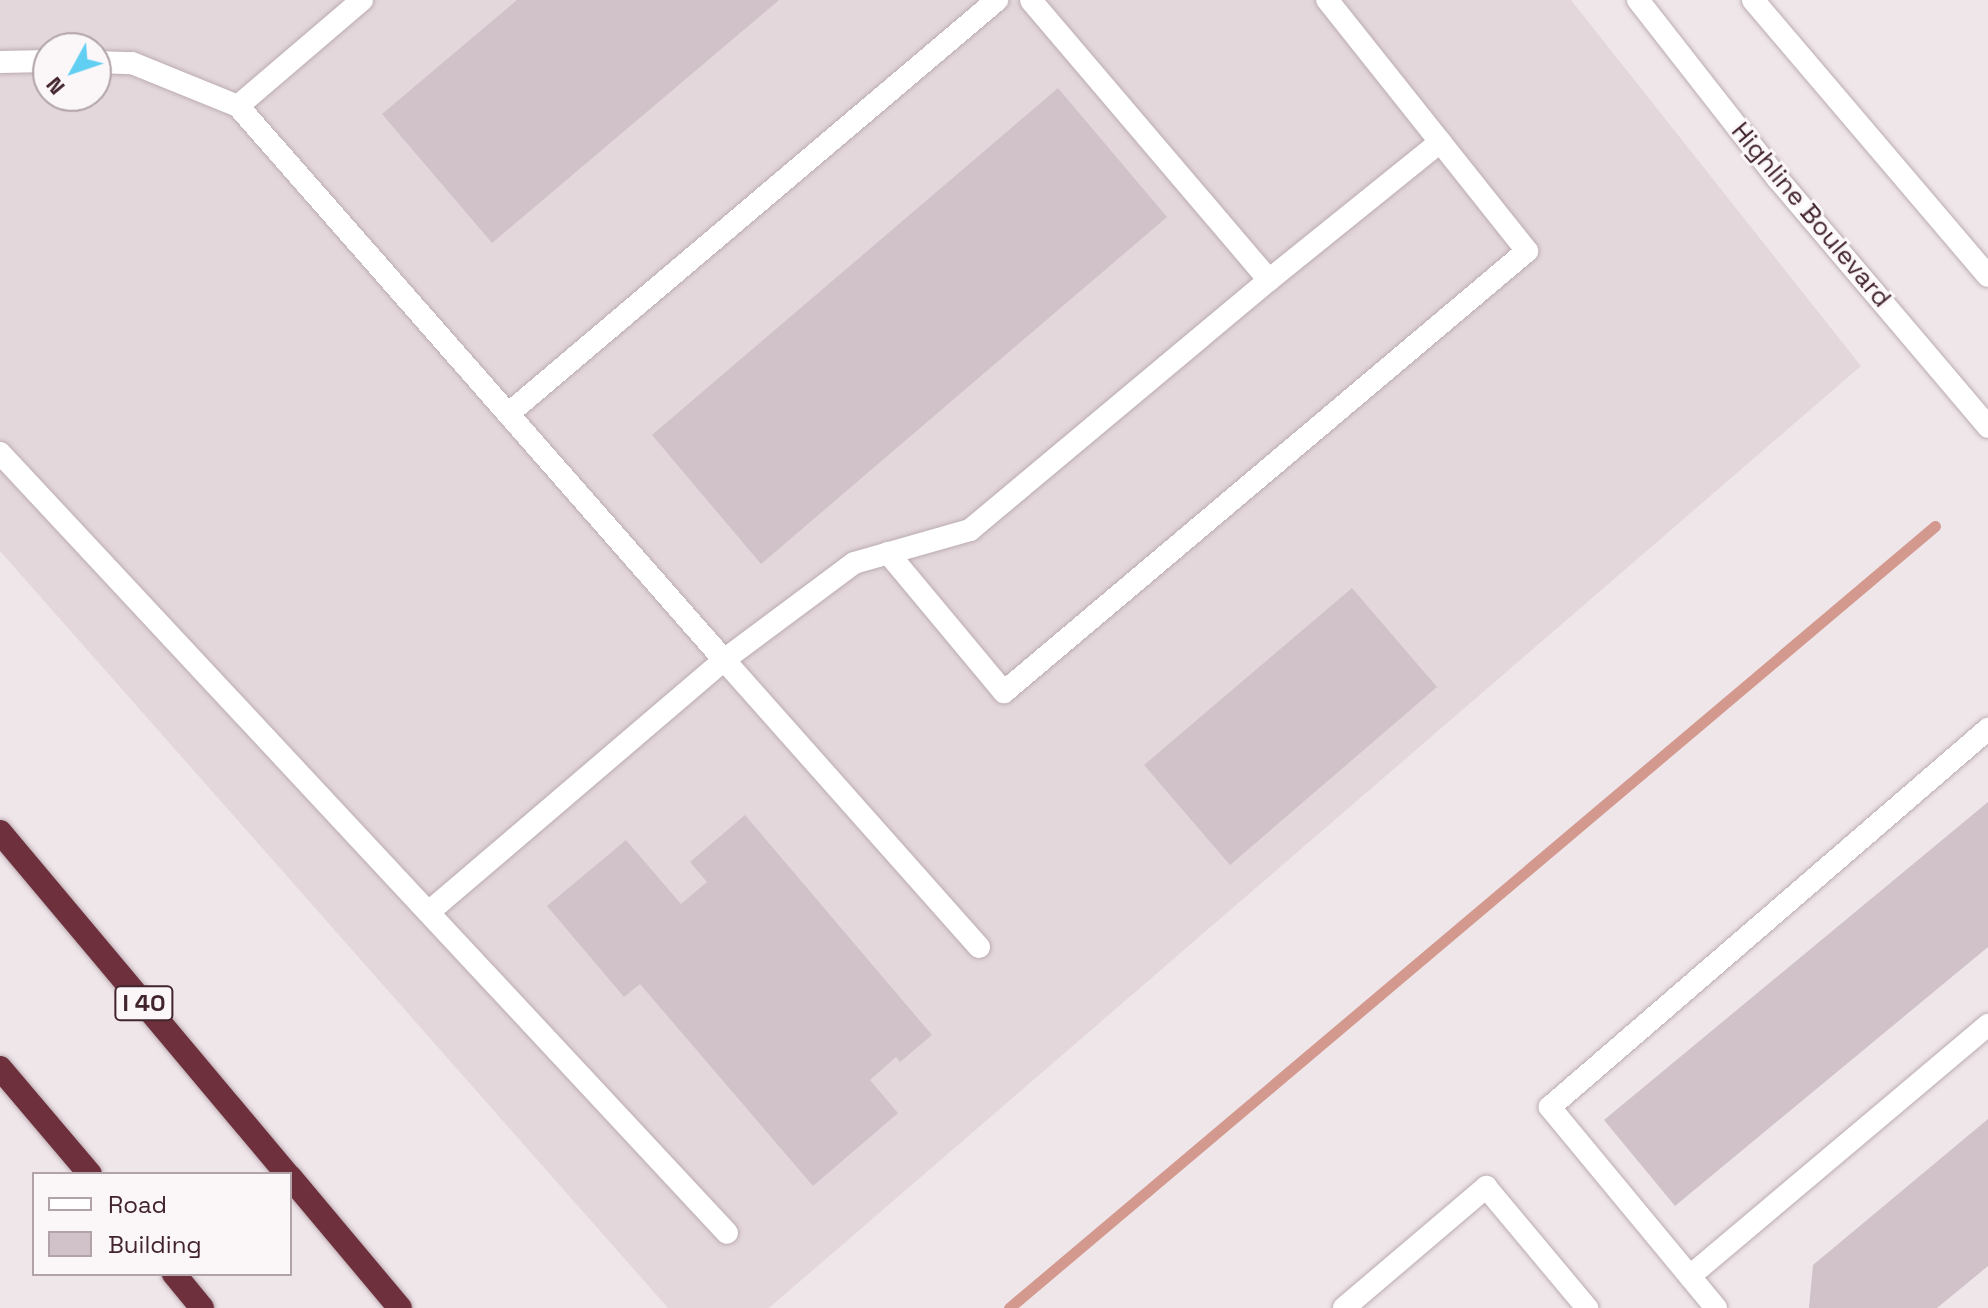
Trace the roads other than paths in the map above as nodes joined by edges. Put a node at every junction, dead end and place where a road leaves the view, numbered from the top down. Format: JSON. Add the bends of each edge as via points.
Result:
{"nodes":[{"id":1,"x":362,"y":0,"type":"edge"},
{"id":2,"x":997,"y":0,"type":"edge"},
{"id":3,"x":1031,"y":0,"type":"edge"},
{"id":4,"x":1327,"y":0,"type":"edge"},
{"id":5,"x":1638,"y":0,"type":"edge"},
{"id":6,"x":1753,"y":0,"type":"edge"},
{"id":7,"x":32,"y":61,"type":"edge"},
{"id":8,"x":0,"y":62,"type":"edge"},
{"id":9,"x":112,"y":62,"type":"edge"},
{"id":10,"x":238,"y":106,"type":"junction"},
{"id":11,"x":1440,"y":142,"type":"junction"},
{"id":12,"x":1988,"y":276,"type":"edge"},
{"id":13,"x":1269,"y":280,"type":"junction"},
{"id":14,"x":508,"y":414,"type":"junction"},
{"id":15,"x":1988,"y":427,"type":"edge"},
{"id":16,"x":0,"y":453,"type":"edge"},
{"id":17,"x":888,"y":553,"type":"junction"},
{"id":18,"x":724,"y":660,"type":"junction"},
{"id":19,"x":1988,"y":729,"type":"edge"},
{"id":20,"x":0,"y":832,"type":"edge"},
{"id":21,"x":429,"y":912,"type":"junction"},
{"id":22,"x":979,"y":947,"type":"dead end"},
{"id":23,"x":1988,"y":1025,"type":"edge"},
{"id":24,"x":0,"y":1068,"type":"edge"},
{"id":25,"x":88,"y":1172,"type":"edge"},
{"id":26,"x":286,"y":1172,"type":"edge"},
{"id":27,"x":292,"y":1180,"type":"edge"},
{"id":28,"x":727,"y":1233,"type":"dead end"},
{"id":29,"x":176,"y":1276,"type":"edge"},
{"id":30,"x":1690,"y":1276,"type":"junction"},
{"id":31,"x":202,"y":1308,"type":"edge"},
{"id":32,"x":400,"y":1308,"type":"edge"},
{"id":33,"x":1344,"y":1308,"type":"edge"},
{"id":34,"x":1587,"y":1308,"type":"edge"},
{"id":35,"x":1716,"y":1308,"type":"edge"}],
"edges":[{"from":1,"to":10,"type":"street"},
{"from":2,"to":14,"type":"street"},
{"from":3,"to":13,"type":"street"},
{"from":4,"to":11,"type":"street"},
{"from":5,"to":15,"type":"street","name":"Highline Boulevard","via":[[1778,179]]},
{"from":6,"to":12,"type":"street"},
{"from":7,"to":8,"type":"street"},
{"from":9,"to":10,"type":"street","via":[[132,63]]},
{"from":10,"to":14,"type":"street"},
{"from":11,"to":13,"type":"street"},
{"from":11,"to":17,"type":"street","via":[[1527,251],[1004,692]]},
{"from":13,"to":17,"type":"street","via":[[970,530]]},
{"from":14,"to":18,"type":"street"},
{"from":16,"to":21,"type":"street"},
{"from":17,"to":18,"type":"street","via":[[854,563]]},
{"from":18,"to":21,"type":"street"},
{"from":18,"to":22,"type":"street"},
{"from":19,"to":30,"type":"street","via":[[1550,1107]]},
{"from":20,"to":26,"type":"highway","number":"I 40"},
{"from":21,"to":28,"type":"street"},
{"from":23,"to":30,"type":"street"},
{"from":24,"to":25,"type":"highway"},
{"from":27,"to":32,"type":"highway","number":"I 40"},
{"from":29,"to":31,"type":"highway"},
{"from":30,"to":35,"type":"street"},
{"from":33,"to":34,"type":"street","via":[[1486,1187]]}]}
